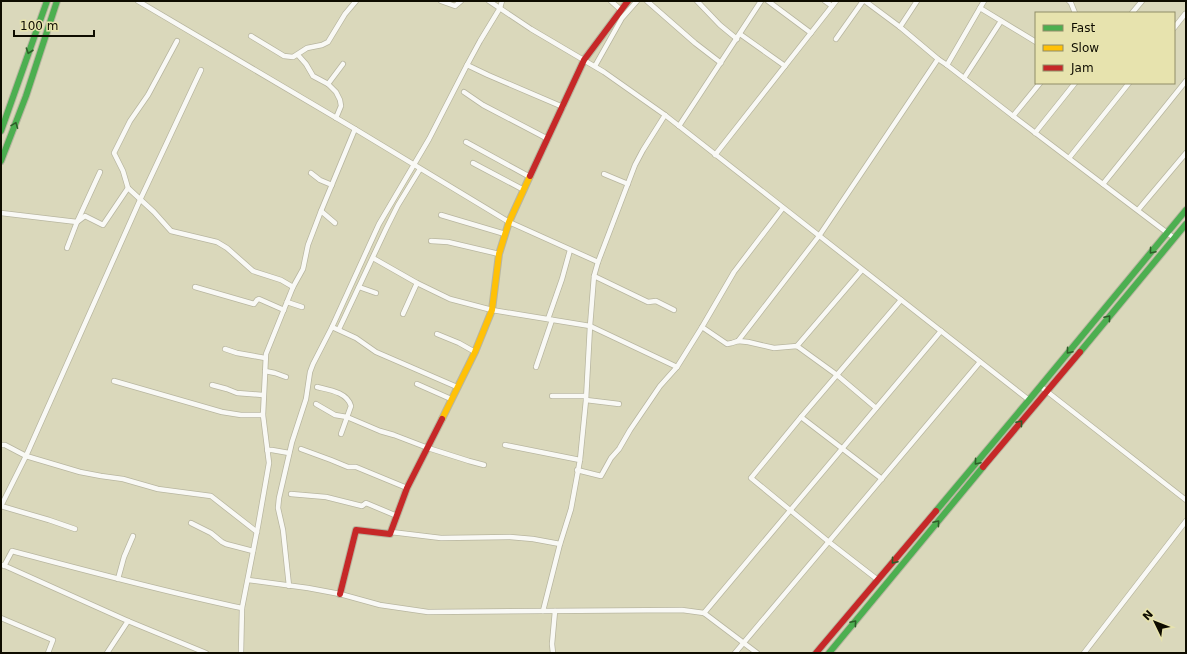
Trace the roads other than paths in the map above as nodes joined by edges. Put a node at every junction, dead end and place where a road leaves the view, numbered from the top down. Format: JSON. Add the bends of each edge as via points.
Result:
{"nodes":[{"id":1,"x":47,"y":1,"type":"edge"},
{"id":2,"x":57,"y":1,"type":"edge"},
{"id":3,"x":138,"y":1,"type":"edge"},
{"id":4,"x":356,"y":1,"type":"edge"},
{"id":5,"x":441,"y":1,"type":"edge"},
{"id":6,"x":461,"y":1,"type":"edge"},
{"id":7,"x":489,"y":1,"type":"edge"},
{"id":8,"x":502,"y":1,"type":"edge"},
{"id":9,"x":611,"y":1,"type":"edge"},
{"id":10,"x":628,"y":1,"type":"edge"},
{"id":11,"x":637,"y":1,"type":"edge"},
{"id":12,"x":647,"y":1,"type":"edge"},
{"id":13,"x":697,"y":1,"type":"edge"},
{"id":14,"x":761,"y":1,"type":"edge"},
{"id":15,"x":768,"y":1,"type":"edge"},
{"id":16,"x":825,"y":1,"type":"edge"},
{"id":17,"x":836,"y":1,"type":"edge"},
{"id":18,"x":864,"y":1,"type":"edge"},
{"id":19,"x":917,"y":1,"type":"edge"},
{"id":20,"x":984,"y":1,"type":"edge"},
{"id":21,"x":1142,"y":1,"type":"edge"},
{"id":22,"x":1071,"y":2,"type":"edge"},
{"id":23,"x":832,"y":6,"type":"junction"},
{"id":24,"x":500,"y":8,"type":"junction"},
{"id":25,"x":980,"y":8,"type":"junction"},
{"id":26,"x":621,"y":10,"type":"junction"},
{"id":27,"x":1075,"y":12,"type":"edge"},
{"id":28,"x":1133,"y":12,"type":"edge"},
{"id":29,"x":1185,"y":14,"type":"edge"},
{"id":30,"x":1001,"y":21,"type":"junction"},
{"id":31,"x":900,"y":27,"type":"junction"},
{"id":32,"x":1175,"y":27,"type":"edge"},
{"id":33,"x":811,"y":33,"type":"junction"},
{"id":34,"x":740,"y":34,"type":"junction"},
{"id":35,"x":251,"y":36,"type":"dead end"},
{"id":36,"x":737,"y":39,"type":"junction"},
{"id":37,"x":836,"y":39,"type":"dead end"},
{"id":38,"x":177,"y":41,"type":"dead end"},
{"id":39,"x":1035,"y":41,"type":"edge"},
{"id":40,"x":298,"y":55,"type":"junction"},
{"id":41,"x":584,"y":60,"type":"junction"},
{"id":42,"x":938,"y":60,"type":"junction"},
{"id":43,"x":721,"y":63,"type":"junction"},
{"id":44,"x":343,"y":64,"type":"dead end"},
{"id":45,"x":467,"y":65,"type":"junction"},
{"id":46,"x":947,"y":65,"type":"junction"},
{"id":47,"x":595,"y":66,"type":"junction"},
{"id":48,"x":785,"y":66,"type":"junction"},
{"id":49,"x":201,"y":70,"type":"dead end"},
{"id":50,"x":964,"y":78,"type":"junction"},
{"id":51,"x":1186,"y":81,"type":"edge"},
{"id":52,"x":328,"y":84,"type":"junction"},
{"id":53,"x":1039,"y":84,"type":"edge"},
{"id":54,"x":1074,"y":84,"type":"edge"},
{"id":55,"x":1128,"y":84,"type":"edge"},
{"id":56,"x":464,"y":92,"type":"dead end"},
{"id":57,"x":563,"y":107,"type":"junction"},
{"id":58,"x":665,"y":115,"type":"junction"},
{"id":59,"x":1013,"y":116,"type":"junction"},
{"id":60,"x":336,"y":118,"type":"junction"},
{"id":61,"x":679,"y":126,"type":"junction"},
{"id":62,"x":355,"y":130,"type":"junction"},
{"id":63,"x":1,"y":131,"type":"edge"},
{"id":64,"x":1035,"y":133,"type":"junction"},
{"id":65,"x":548,"y":139,"type":"junction"},
{"id":66,"x":466,"y":142,"type":"dead end"},
{"id":67,"x":1186,"y":153,"type":"edge"},
{"id":68,"x":715,"y":155,"type":"junction"},
{"id":69,"x":1069,"y":158,"type":"junction"},
{"id":70,"x":1,"y":161,"type":"edge"},
{"id":71,"x":473,"y":163,"type":"dead end"},
{"id":72,"x":413,"y":165,"type":"junction"},
{"id":73,"x":420,"y":169,"type":"junction"},
{"id":74,"x":100,"y":172,"type":"dead end"},
{"id":75,"x":311,"y":173,"type":"dead end"},
{"id":76,"x":604,"y":174,"type":"dead end"},
{"id":77,"x":530,"y":177,"type":"junction"},
{"id":78,"x":628,"y":184,"type":"junction"},
{"id":79,"x":1103,"y":184,"type":"junction"},
{"id":80,"x":332,"y":185,"type":"junction"},
{"id":81,"x":128,"y":188,"type":"junction"},
{"id":82,"x":524,"y":190,"type":"junction"},
{"id":83,"x":140,"y":200,"type":"junction"},
{"id":84,"x":783,"y":208,"type":"junction"},
{"id":85,"x":1138,"y":210,"type":"junction"},
{"id":86,"x":1186,"y":210,"type":"edge"},
{"id":87,"x":321,"y":211,"type":"junction"},
{"id":88,"x":1,"y":213,"type":"edge"},
{"id":89,"x":441,"y":216,"type":"dead end"},
{"id":90,"x":77,"y":222,"type":"junction"},
{"id":91,"x":509,"y":222,"type":"junction"},
{"id":92,"x":335,"y":223,"type":"dead end"},
{"id":93,"x":1186,"y":224,"type":"edge"},
{"id":94,"x":1167,"y":232,"type":"junction"},
{"id":95,"x":505,"y":234,"type":"junction"},
{"id":96,"x":820,"y":236,"type":"junction"},
{"id":97,"x":1174,"y":238,"type":"junction"},
{"id":98,"x":431,"y":241,"type":"dead end"},
{"id":99,"x":67,"y":248,"type":"dead end"},
{"id":100,"x":570,"y":250,"type":"junction"},
{"id":101,"x":499,"y":254,"type":"junction"},
{"id":102,"x":373,"y":258,"type":"junction"},
{"id":103,"x":598,"y":262,"type":"junction"},
{"id":104,"x":862,"y":270,"type":"junction"},
{"id":105,"x":594,"y":276,"type":"junction"},
{"id":106,"x":417,"y":283,"type":"junction"},
{"id":107,"x":359,"y":286,"type":"junction"},
{"id":108,"x":195,"y":287,"type":"dead end"},
{"id":109,"x":293,"y":287,"type":"junction"},
{"id":110,"x":376,"y":293,"type":"dead end"},
{"id":111,"x":900,"y":300,"type":"junction"},
{"id":112,"x":287,"y":302,"type":"junction"},
{"id":113,"x":302,"y":307,"type":"dead end"},
{"id":114,"x":284,"y":310,"type":"junction"},
{"id":115,"x":492,"y":310,"type":"junction"},
{"id":116,"x":674,"y":310,"type":"dead end"},
{"id":117,"x":403,"y":314,"type":"dead end"},
{"id":118,"x":550,"y":320,"type":"junction"},
{"id":119,"x":590,"y":326,"type":"junction"},
{"id":120,"x":332,"y":327,"type":"junction"},
{"id":121,"x":702,"y":327,"type":"junction"},
{"id":122,"x":339,"y":329,"type":"junction"},
{"id":123,"x":941,"y":331,"type":"junction"},
{"id":124,"x":437,"y":334,"type":"dead end"},
{"id":125,"x":738,"y":341,"type":"junction"},
{"id":126,"x":797,"y":346,"type":"junction"},
{"id":127,"x":225,"y":349,"type":"dead end"},
{"id":128,"x":475,"y":352,"type":"junction"},
{"id":129,"x":265,"y":358,"type":"junction"},
{"id":130,"x":980,"y":362,"type":"junction"},
{"id":131,"x":536,"y":367,"type":"dead end"},
{"id":132,"x":677,"y":367,"type":"junction"},
{"id":133,"x":265,"y":371,"type":"junction"},
{"id":134,"x":837,"y":375,"type":"junction"},
{"id":135,"x":286,"y":377,"type":"dead end"},
{"id":136,"x":114,"y":381,"type":"dead end"},
{"id":137,"x":416,"y":384,"type":"dead end"},
{"id":138,"x":212,"y":385,"type":"dead end"},
{"id":139,"x":1040,"y":386,"type":"junction"},
{"id":140,"x":316,"y":387,"type":"dead end"},
{"id":141,"x":457,"y":387,"type":"junction"},
{"id":142,"x":1047,"y":391,"type":"junction"},
{"id":143,"x":263,"y":395,"type":"junction"},
{"id":144,"x":552,"y":396,"type":"dead end"},
{"id":145,"x":586,"y":398,"type":"junction"},
{"id":146,"x":451,"y":399,"type":"junction"},
{"id":147,"x":1029,"y":400,"type":"junction"},
{"id":148,"x":316,"y":404,"type":"dead end"},
{"id":149,"x":619,"y":404,"type":"dead end"},
{"id":150,"x":876,"y":408,"type":"junction"},
{"id":151,"x":263,"y":415,"type":"junction"},
{"id":152,"x":801,"y":417,"type":"junction"},
{"id":153,"x":347,"y":418,"type":"junction"},
{"id":154,"x":342,"y":434,"type":"dead end"},
{"id":155,"x":1,"y":445,"type":"edge"},
{"id":156,"x":505,"y":445,"type":"dead end"},
{"id":157,"x":428,"y":448,"type":"junction"},
{"id":158,"x":842,"y":448,"type":"junction"},
{"id":159,"x":301,"y":449,"type":"dead end"},
{"id":160,"x":267,"y":450,"type":"junction"},
{"id":161,"x":290,"y":453,"type":"junction"},
{"id":162,"x":26,"y":456,"type":"junction"},
{"id":163,"x":580,"y":460,"type":"junction"},
{"id":164,"x":484,"y":465,"type":"dead end"},
{"id":165,"x":577,"y":470,"type":"junction"},
{"id":166,"x":882,"y":479,"type":"junction"},
{"id":167,"x":407,"y":488,"type":"junction"},
{"id":168,"x":291,"y":494,"type":"dead end"},
{"id":169,"x":1186,"y":500,"type":"edge"},
{"id":170,"x":789,"y":510,"type":"junction"},
{"id":171,"x":397,"y":516,"type":"junction"},
{"id":172,"x":1186,"y":521,"type":"edge"},
{"id":173,"x":191,"y":522,"type":"dead end"},
{"id":174,"x":75,"y":529,"type":"dead end"},
{"id":175,"x":257,"y":532,"type":"junction"},
{"id":176,"x":391,"y":532,"type":"junction"},
{"id":177,"x":133,"y":536,"type":"dead end"},
{"id":178,"x":828,"y":542,"type":"junction"},
{"id":179,"x":560,"y":544,"type":"junction"},
{"id":180,"x":253,"y":552,"type":"junction"},
{"id":181,"x":2,"y":565,"type":"edge"},
{"id":182,"x":118,"y":579,"type":"junction"},
{"id":183,"x":248,"y":580,"type":"junction"},
{"id":184,"x":878,"y":580,"type":"junction"},
{"id":185,"x":289,"y":586,"type":"junction"},
{"id":186,"x":340,"y":594,"type":"junction"},
{"id":187,"x":242,"y":608,"type":"junction"},
{"id":188,"x":543,"y":611,"type":"junction"},
{"id":189,"x":555,"y":612,"type":"junction"},
{"id":190,"x":704,"y":613,"type":"junction"},
{"id":191,"x":1,"y":618,"type":"edge"},
{"id":192,"x":128,"y":621,"type":"junction"},
{"id":193,"x":744,"y":643,"type":"junction"},
{"id":194,"x":48,"y":653,"type":"edge"},
{"id":195,"x":108,"y":653,"type":"edge"},
{"id":196,"x":206,"y":653,"type":"edge"},
{"id":197,"x":241,"y":653,"type":"edge"},
{"id":198,"x":553,"y":653,"type":"edge"},
{"id":199,"x":735,"y":653,"type":"edge"},
{"id":200,"x":757,"y":653,"type":"edge"},
{"id":201,"x":816,"y":653,"type":"edge"},
{"id":202,"x":829,"y":653,"type":"edge"},
{"id":203,"x":1084,"y":653,"type":"edge"}],
"edges":[{"from":1,"to":63,"type":"main road","one_way":true},
{"from":70,"to":2,"type":"main road","one_way":true,"via":[[26,96]]},
{"from":3,"to":60,"type":"street"},
{"from":4,"to":40,"type":"street","via":[[328,42],[307,48]]},
{"from":5,"to":6,"type":"street","via":[[454,6]]},
{"from":7,"to":24,"type":"street"},
{"from":8,"to":24,"type":"street"},
{"from":9,"to":26,"type":"street"},
{"from":10,"to":26,"type":"main road"},
{"from":11,"to":47,"type":"street","via":[[622,18]]},
{"from":12,"to":43,"type":"street"},
{"from":13,"to":36,"type":"street"},
{"from":14,"to":34,"type":"street"},
{"from":15,"to":33,"type":"street"},
{"from":16,"to":23,"type":"street"},
{"from":17,"to":23,"type":"street"},
{"from":18,"to":31,"type":"street"},
{"from":18,"to":37,"type":"street"},
{"from":19,"to":31,"type":"street"},
{"from":20,"to":25,"type":"street"},
{"from":21,"to":28,"type":"street"},
{"from":22,"to":27,"type":"street"},
{"from":23,"to":33,"type":"street"},
{"from":24,"to":41,"type":"street","via":[[530,29]]},
{"from":24,"to":45,"type":"street"},
{"from":25,"to":30,"type":"street"},
{"from":25,"to":46,"type":"street"},
{"from":26,"to":41,"type":"main road"},
{"from":29,"to":32,"type":"street"},
{"from":30,"to":39,"type":"street"},
{"from":30,"to":50,"type":"street"},
{"from":31,"to":42,"type":"street"},
{"from":33,"to":48,"type":"street"},
{"from":34,"to":36,"type":"street"},
{"from":34,"to":48,"type":"street"},
{"from":35,"to":40,"type":"street","via":[[284,56]]},
{"from":36,"to":43,"type":"street"},
{"from":38,"to":81,"type":"street","via":[[114,153]]},
{"from":40,"to":52,"type":"street","via":[[313,76]]},
{"from":41,"to":47,"type":"street"},
{"from":41,"to":57,"type":"main road"},
{"from":42,"to":46,"type":"street"},
{"from":42,"to":96,"type":"street"},
{"from":43,"to":61,"type":"street"},
{"from":44,"to":52,"type":"street"},
{"from":45,"to":57,"type":"street"},
{"from":45,"to":72,"type":"street"},
{"from":46,"to":50,"type":"street"},
{"from":47,"to":58,"type":"street"},
{"from":48,"to":68,"type":"street"},
{"from":49,"to":83,"type":"street"},
{"from":50,"to":59,"type":"street"},
{"from":51,"to":79,"type":"street"},
{"from":52,"to":60,"type":"street","via":[[340,100]]},
{"from":53,"to":59,"type":"street"},
{"from":54,"to":64,"type":"street"},
{"from":55,"to":69,"type":"street"},
{"from":56,"to":65,"type":"street"},
{"from":57,"to":65,"type":"main road"},
{"from":58,"to":61,"type":"street"},
{"from":58,"to":78,"type":"street","via":[[643,150]]},
{"from":59,"to":64,"type":"street"},
{"from":60,"to":62,"type":"street"},
{"from":61,"to":68,"type":"street"},
{"from":62,"to":72,"type":"street"},
{"from":62,"to":80,"type":"street"},
{"from":64,"to":69,"type":"street"},
{"from":65,"to":77,"type":"main road"},
{"from":66,"to":77,"type":"street"},
{"from":67,"to":85,"type":"street"},
{"from":68,"to":84,"type":"street"},
{"from":69,"to":79,"type":"street"},
{"from":71,"to":82,"type":"street"},
{"from":72,"to":73,"type":"street"},
{"from":72,"to":120,"type":"street","via":[[379,224]]},
{"from":73,"to":91,"type":"street"},
{"from":73,"to":102,"type":"street","via":[[398,205]]},
{"from":74,"to":90,"type":"street"},
{"from":75,"to":80,"type":"street"},
{"from":76,"to":78,"type":"street"},
{"from":77,"to":82,"type":"main road"},
{"from":78,"to":103,"type":"street"},
{"from":79,"to":85,"type":"street"},
{"from":80,"to":87,"type":"street"},
{"from":81,"to":83,"type":"street"},
{"from":81,"to":90,"type":"street","via":[[103,225],[85,216]]},
{"from":82,"to":91,"type":"main road"},
{"from":83,"to":109,"type":"street","via":[[172,231],[217,242],[253,271],[281,280]]},
{"from":83,"to":162,"type":"street"},
{"from":84,"to":96,"type":"street"},
{"from":84,"to":121,"type":"street","via":[[734,272]]},
{"from":85,"to":94,"type":"street"},
{"from":86,"to":94,"type":"main road"},
{"from":87,"to":92,"type":"street"},
{"from":87,"to":109,"type":"street","via":[[308,244],[303,268]]},
{"from":88,"to":90,"type":"street"},
{"from":89,"to":95,"type":"street"},
{"from":90,"to":99,"type":"street"},
{"from":91,"to":95,"type":"main road"},
{"from":91,"to":100,"type":"street"},
{"from":93,"to":97,"type":"main road"},
{"from":94,"to":97,"type":"street"},
{"from":94,"to":139,"type":"main road","one_way":true},
{"from":95,"to":101,"type":"main road"},
{"from":96,"to":104,"type":"street"},
{"from":96,"to":125,"type":"street"},
{"from":142,"to":97,"type":"main road","one_way":true},
{"from":98,"to":101,"type":"street","via":[[448,242]]},
{"from":100,"to":103,"type":"street"},
{"from":100,"to":118,"type":"street"},
{"from":101,"to":115,"type":"main road"},
{"from":102,"to":106,"type":"street"},
{"from":102,"to":107,"type":"street"},
{"from":103,"to":105,"type":"street"},
{"from":104,"to":111,"type":"street"},
{"from":104,"to":126,"type":"street"},
{"from":105,"to":116,"type":"street","via":[[648,302],[656,301]]},
{"from":105,"to":119,"type":"street"},
{"from":106,"to":115,"type":"street","via":[[450,299]]},
{"from":106,"to":117,"type":"street"},
{"from":107,"to":110,"type":"street"},
{"from":107,"to":122,"type":"street"},
{"from":108,"to":114,"type":"street","via":[[254,304],[258,299]]},
{"from":109,"to":112,"type":"street"},
{"from":111,"to":123,"type":"street"},
{"from":111,"to":134,"type":"street"},
{"from":112,"to":113,"type":"street"},
{"from":112,"to":114,"type":"street"},
{"from":114,"to":129,"type":"street"},
{"from":115,"to":118,"type":"street"},
{"from":115,"to":128,"type":"main road"},
{"from":118,"to":119,"type":"street"},
{"from":118,"to":131,"type":"street"},
{"from":119,"to":132,"type":"street"},
{"from":119,"to":145,"type":"street"},
{"from":120,"to":122,"type":"street"},
{"from":120,"to":161,"type":"street","via":[[310,372],[306,399]]},
{"from":121,"to":125,"type":"street","via":[[727,344]]},
{"from":121,"to":132,"type":"street"},
{"from":122,"to":141,"type":"street","via":[[376,352]]},
{"from":123,"to":130,"type":"street"},
{"from":123,"to":150,"type":"street"},
{"from":124,"to":128,"type":"street"},
{"from":125,"to":126,"type":"street","via":[[774,348]]},
{"from":126,"to":134,"type":"street"},
{"from":127,"to":129,"type":"street"},
{"from":128,"to":141,"type":"main road"},
{"from":129,"to":133,"type":"street"},
{"from":130,"to":147,"type":"street"},
{"from":130,"to":166,"type":"street"},
{"from":132,"to":165,"type":"street","via":[[660,386],[611,458],[602,476]]},
{"from":133,"to":135,"type":"street"},
{"from":133,"to":143,"type":"street"},
{"from":134,"to":150,"type":"street"},
{"from":134,"to":152,"type":"street"},
{"from":136,"to":151,"type":"street","via":[[222,412]]},
{"from":137,"to":146,"type":"street"},
{"from":138,"to":143,"type":"street","via":[[237,393]]},
{"from":139,"to":142,"type":"street"},
{"from":139,"to":147,"type":"main road"},
{"from":140,"to":153,"type":"street","via":[[344,395],[350,404]]},
{"from":141,"to":146,"type":"main road"},
{"from":142,"to":169,"type":"street"},
{"from":202,"to":142,"type":"main road","one_way":true},
{"from":143,"to":151,"type":"street"},
{"from":144,"to":145,"type":"street"},
{"from":145,"to":149,"type":"street"},
{"from":145,"to":163,"type":"street"},
{"from":146,"to":157,"type":"main road"},
{"from":147,"to":184,"type":"main road","one_way":true},
{"from":148,"to":153,"type":"street","via":[[335,415]]},
{"from":150,"to":158,"type":"street"},
{"from":151,"to":160,"type":"street"},
{"from":152,"to":158,"type":"street"},
{"from":152,"to":170,"type":"street","via":[[751,478]]},
{"from":153,"to":154,"type":"street"},
{"from":153,"to":157,"type":"street"},
{"from":155,"to":162,"type":"street"},
{"from":156,"to":163,"type":"street"},
{"from":157,"to":164,"type":"street"},
{"from":157,"to":167,"type":"main road"},
{"from":158,"to":166,"type":"street"},
{"from":158,"to":170,"type":"street"},
{"from":159,"to":167,"type":"street","via":[[348,467],[356,467]]},
{"from":160,"to":161,"type":"street"},
{"from":160,"to":175,"type":"street","via":[[269,463]]},
{"from":161,"to":185,"type":"street","via":[[278,508]]},
{"from":162,"to":174,"type":"street","via":[[1,506]]},
{"from":162,"to":175,"type":"street","via":[[80,472],[123,479],[158,489],[211,496]]},
{"from":163,"to":165,"type":"street"},
{"from":165,"to":179,"type":"street","via":[[571,509]]},
{"from":166,"to":178,"type":"street"},
{"from":167,"to":171,"type":"main road"},
{"from":168,"to":171,"type":"street","via":[[326,497],[362,506],[366,504]]},
{"from":170,"to":178,"type":"street"},
{"from":170,"to":190,"type":"street"},
{"from":171,"to":176,"type":"main road"},
{"from":172,"to":203,"type":"street"},
{"from":173,"to":180,"type":"street","via":[[226,544]]},
{"from":175,"to":180,"type":"street"},
{"from":176,"to":179,"type":"street","via":[[441,538],[510,537]]},
{"from":176,"to":186,"type":"main road","via":[[390,534],[356,530]]},
{"from":177,"to":182,"type":"street"},
{"from":178,"to":184,"type":"street"},
{"from":178,"to":193,"type":"street"},
{"from":179,"to":188,"type":"street"},
{"from":180,"to":183,"type":"street"},
{"from":181,"to":182,"type":"street","via":[[12,551]]},
{"from":181,"to":192,"type":"street"},
{"from":182,"to":187,"type":"street"},
{"from":183,"to":185,"type":"street"},
{"from":183,"to":187,"type":"street"},
{"from":184,"to":201,"type":"main road"},
{"from":185,"to":186,"type":"street"},
{"from":186,"to":188,"type":"street","via":[[380,605],[428,612]]},
{"from":187,"to":197,"type":"street"},
{"from":188,"to":189,"type":"street"},
{"from":189,"to":190,"type":"street","via":[[682,610]]},
{"from":189,"to":198,"type":"street"},
{"from":190,"to":193,"type":"street"},
{"from":191,"to":194,"type":"street","via":[[53,640]]},
{"from":192,"to":195,"type":"street"},
{"from":192,"to":196,"type":"street"},
{"from":193,"to":199,"type":"street"},
{"from":193,"to":200,"type":"street"}]}
